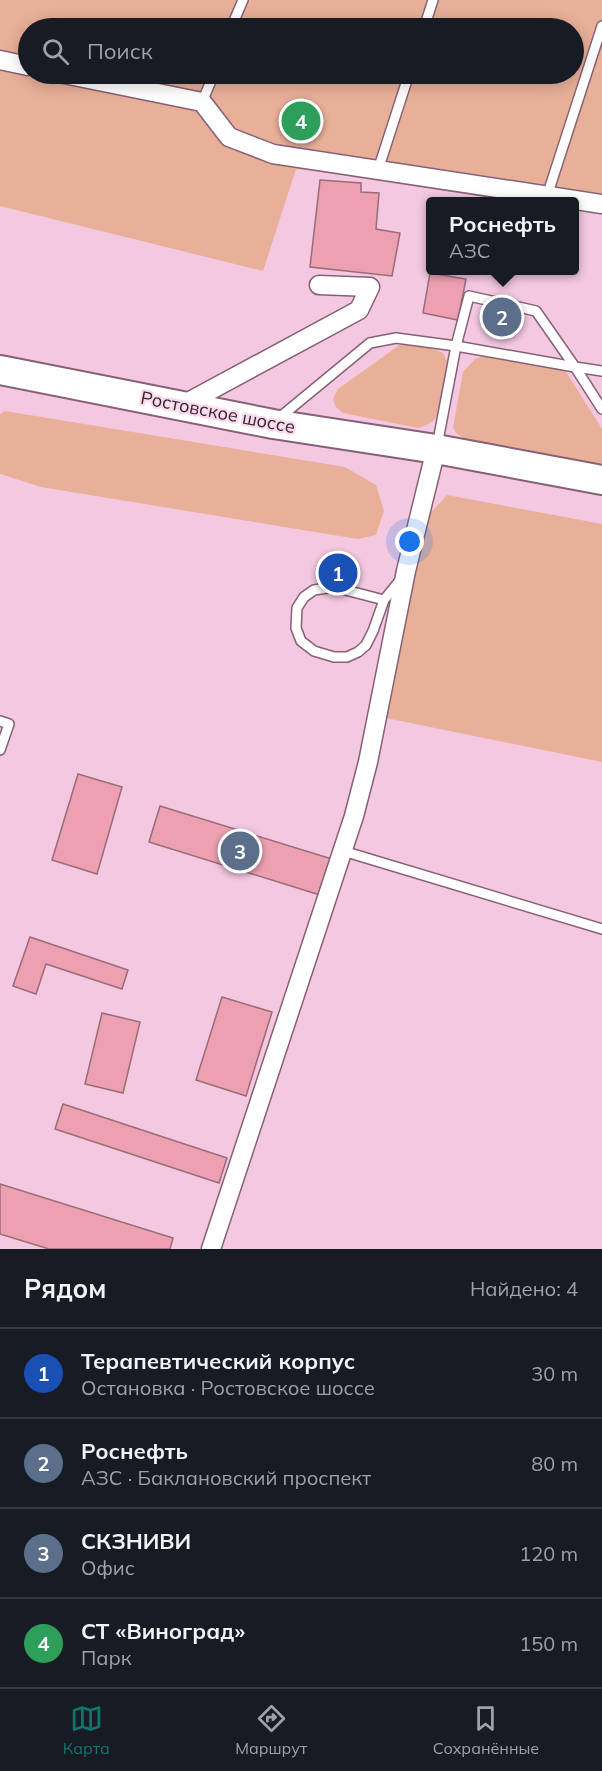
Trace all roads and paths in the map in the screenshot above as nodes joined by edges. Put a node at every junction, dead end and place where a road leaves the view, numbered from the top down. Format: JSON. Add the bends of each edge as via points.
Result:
{"nodes":[{"id":1,"x":243,"y":0,"type":"edge"},
{"id":2,"x":433,"y":0,"type":"edge"},
{"id":3,"x":235,"y":18,"type":"edge"},
{"id":4,"x":427,"y":18,"type":"edge"},
{"id":5,"x":602,"y":26,"type":"edge"},
{"id":6,"x":0,"y":60,"type":"edge"},
{"id":7,"x":18,"y":64,"type":"edge"},
{"id":8,"x":584,"y":82,"type":"edge"},
{"id":9,"x":113,"y":84,"type":"edge"},
{"id":10,"x":209,"y":84,"type":"edge"},
{"id":11,"x":407,"y":84,"type":"edge"},
{"id":12,"x":583,"y":84,"type":"edge"},
{"id":13,"x":202,"y":102,"type":"junction"},
{"id":14,"x":378,"y":170,"type":"junction"},
{"id":15,"x":547,"y":196,"type":"junction"},
{"id":16,"x":554,"y":197,"type":"edge"},
{"id":17,"x":579,"y":201,"type":"edge"},
{"id":18,"x":602,"y":204,"type":"edge"},
{"id":19,"x":319,"y":285,"type":"dead end"},
{"id":20,"x":456,"y":346,"type":"junction"},
{"id":21,"x":575,"y":367,"type":"junction"},
{"id":22,"x":0,"y":370,"type":"edge"},
{"id":23,"x":602,"y":371,"type":"edge"},
{"id":24,"x":0,"y":389,"type":"edge"},
{"id":25,"x":181,"y":406,"type":"junction"},
{"id":26,"x":602,"y":409,"type":"edge"},
{"id":27,"x":273,"y":424,"type":"junction"},
{"id":28,"x":434,"y":458,"type":"junction"},
{"id":29,"x":602,"y":480,"type":"edge"},
{"id":30,"x":602,"y":498,"type":"edge"},
{"id":31,"x":406,"y":571,"type":"junction"},
{"id":32,"x":384,"y":600,"type":"junction"},
{"id":33,"x":0,"y":721,"type":"edge"},
{"id":34,"x":0,"y":750,"type":"edge"},
{"id":35,"x":343,"y":851,"type":"junction"},
{"id":36,"x":602,"y":928,"type":"edge"},
{"id":37,"x":211,"y":1249,"type":"edge"}],
"edges":[{"from":1,"to":3,"type":"lane"},
{"from":2,"to":4,"type":"lane"},
{"from":5,"to":8,"type":"lane"},
{"from":6,"to":7,"type":"street"},
{"from":9,"to":13,"type":"street"},
{"from":10,"to":13,"type":"lane"},
{"from":11,"to":14,"type":"lane"},
{"from":12,"to":15,"type":"lane"},
{"from":13,"to":14,"type":"street","via":[[229,137],[273,154]]},
{"from":14,"to":15,"type":"street"},
{"from":15,"to":16,"type":"street"},
{"from":17,"to":18,"type":"street"},
{"from":19,"to":25,"type":"street","via":[[370,287],[359,310]]},
{"from":20,"to":21,"type":"lane"},
{"from":20,"to":21,"type":"lane","via":[[469,296],[536,311]]},
{"from":20,"to":27,"type":"lane","via":[[396,338],[370,343]]},
{"from":20,"to":28,"type":"lane"},
{"from":21,"to":23,"type":"lane"},
{"from":21,"to":26,"type":"lane"},
{"from":22,"to":25,"type":"main road","name":"Ростовское шоссе"},
{"from":24,"to":28,"type":"main road","name":"Ростовское шоссе","via":[[262,442]]},
{"from":25,"to":27,"type":"main road","name":"Ростовское шоссе"},
{"from":27,"to":28,"type":"main road","name":"Ростовское шоссе"},
{"from":28,"to":29,"type":"main road"},
{"from":28,"to":30,"type":"main road"},
{"from":28,"to":31,"type":"street"},
{"from":31,"to":32,"type":"lane"},
{"from":31,"to":35,"type":"street","via":[[368,762]]},
{"from":32,"to":32,"type":"lane","via":[[334,587],[314,590],[297,608],[296,628],[301,641],[314,651],[347,657],[366,645]]},
{"from":33,"to":34,"type":"lane","via":[[9,724]]},
{"from":35,"to":36,"type":"lane"},
{"from":35,"to":37,"type":"street"}]}
